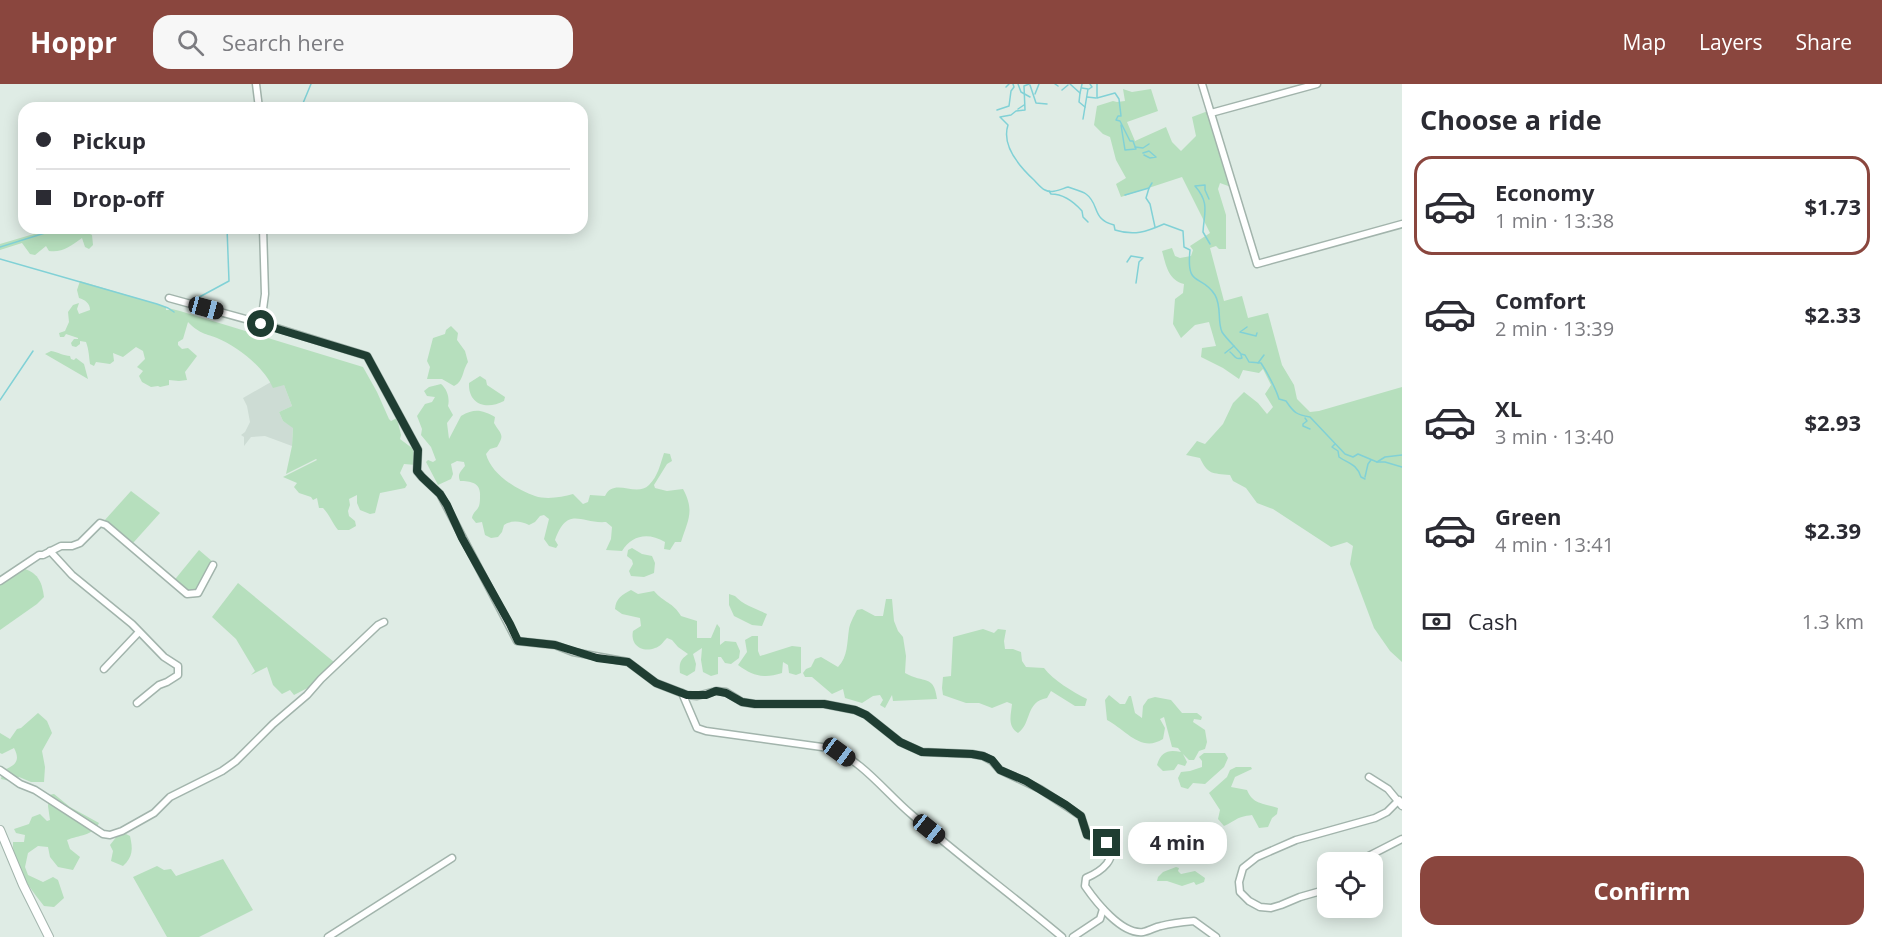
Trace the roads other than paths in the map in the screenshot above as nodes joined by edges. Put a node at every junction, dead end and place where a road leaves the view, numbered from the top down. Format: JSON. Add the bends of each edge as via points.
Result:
{"nodes":[{"id":1,"x":256,"y":84,"type":"edge"},
{"id":2,"x":1202,"y":84,"type":"edge"},
{"id":3,"x":1317,"y":84,"type":"edge"},
{"id":4,"x":258,"y":102,"type":"edge"},
{"id":5,"x":1211,"y":113,"type":"junction"},
{"id":6,"x":1402,"y":224,"type":"edge"},
{"id":7,"x":263,"y":234,"type":"edge"},
{"id":8,"x":169,"y":298,"type":"dead end"},
{"id":9,"x":261,"y":324,"type":"junction"},
{"id":10,"x":50,"y":551,"type":"junction"},
{"id":11,"x":213,"y":565,"type":"dead end"},
{"id":12,"x":0,"y":581,"type":"edge"},
{"id":13,"x":384,"y":622,"type":"dead end"},
{"id":14,"x":139,"y":632,"type":"junction"},
{"id":15,"x":104,"y":669,"type":"dead end"},
{"id":16,"x":682,"y":693,"type":"junction"},
{"id":17,"x":137,"y":703,"type":"dead end"},
{"id":18,"x":0,"y":770,"type":"edge"},
{"id":19,"x":1369,"y":777,"type":"dead end"},
{"id":20,"x":1401,"y":803,"type":"edge"},
{"id":21,"x":0,"y":830,"type":"edge"},
{"id":22,"x":1402,"y":839,"type":"edge"},
{"id":23,"x":1377,"y":852,"type":"edge"},
{"id":24,"x":452,"y":858,"type":"dead end"},
{"id":25,"x":1317,"y":893,"type":"edge"},
{"id":26,"x":1103,"y":909,"type":"junction"},
{"id":27,"x":49,"y":937,"type":"edge"},
{"id":28,"x":328,"y":937,"type":"edge"},
{"id":29,"x":1062,"y":937,"type":"edge"},
{"id":30,"x":1073,"y":937,"type":"edge"},
{"id":31,"x":1216,"y":937,"type":"edge"}],
"edges":[{"from":1,"to":4,"type":"street"},
{"from":2,"to":5,"type":"street"},
{"from":3,"to":5,"type":"street"},
{"from":5,"to":6,"type":"street","via":[[1257,264]]},
{"from":7,"to":9,"type":"street","via":[[265,294]]},
{"from":8,"to":9,"type":"street"},
{"from":9,"to":16,"type":"street","via":[[367,356],[418,450],[417,471],[447,505],[518,641],[555,645],[597,658],[628,662],[656,683]]},
{"from":10,"to":11,"type":"street","via":[[80,543],[100,523],[187,594],[198,593]]},
{"from":10,"to":12,"type":"street"},
{"from":10,"to":14,"type":"street"},
{"from":13,"to":18,"type":"street","via":[[236,761],[170,797],[154,813],[122,831],[103,834]]},
{"from":14,"to":15,"type":"street"},
{"from":14,"to":17,"type":"street","via":[[179,670],[174,678]]},
{"from":16,"to":26,"type":"street","via":[[697,696],[716,691],[755,704],[824,704],[866,715],[900,742],[922,752],[992,760],[1000,770],[1066,805],[1081,816],[1087,835],[1107,843],[1109,861],[1086,878],[1085,886]]},
{"from":16,"to":29,"type":"street","via":[[697,728],[839,752]]},
{"from":19,"to":20,"type":"street"},
{"from":20,"to":25,"type":"street","via":[[1375,818],[1296,840],[1257,857],[1243,868],[1239,882],[1240,892],[1260,907],[1271,908]]},
{"from":21,"to":27,"type":"street"},
{"from":22,"to":23,"type":"street"},
{"from":24,"to":28,"type":"street"},
{"from":26,"to":30,"type":"street","via":[[1100,919]]},
{"from":26,"to":31,"type":"street","via":[[1134,932],[1194,921]]}]}
